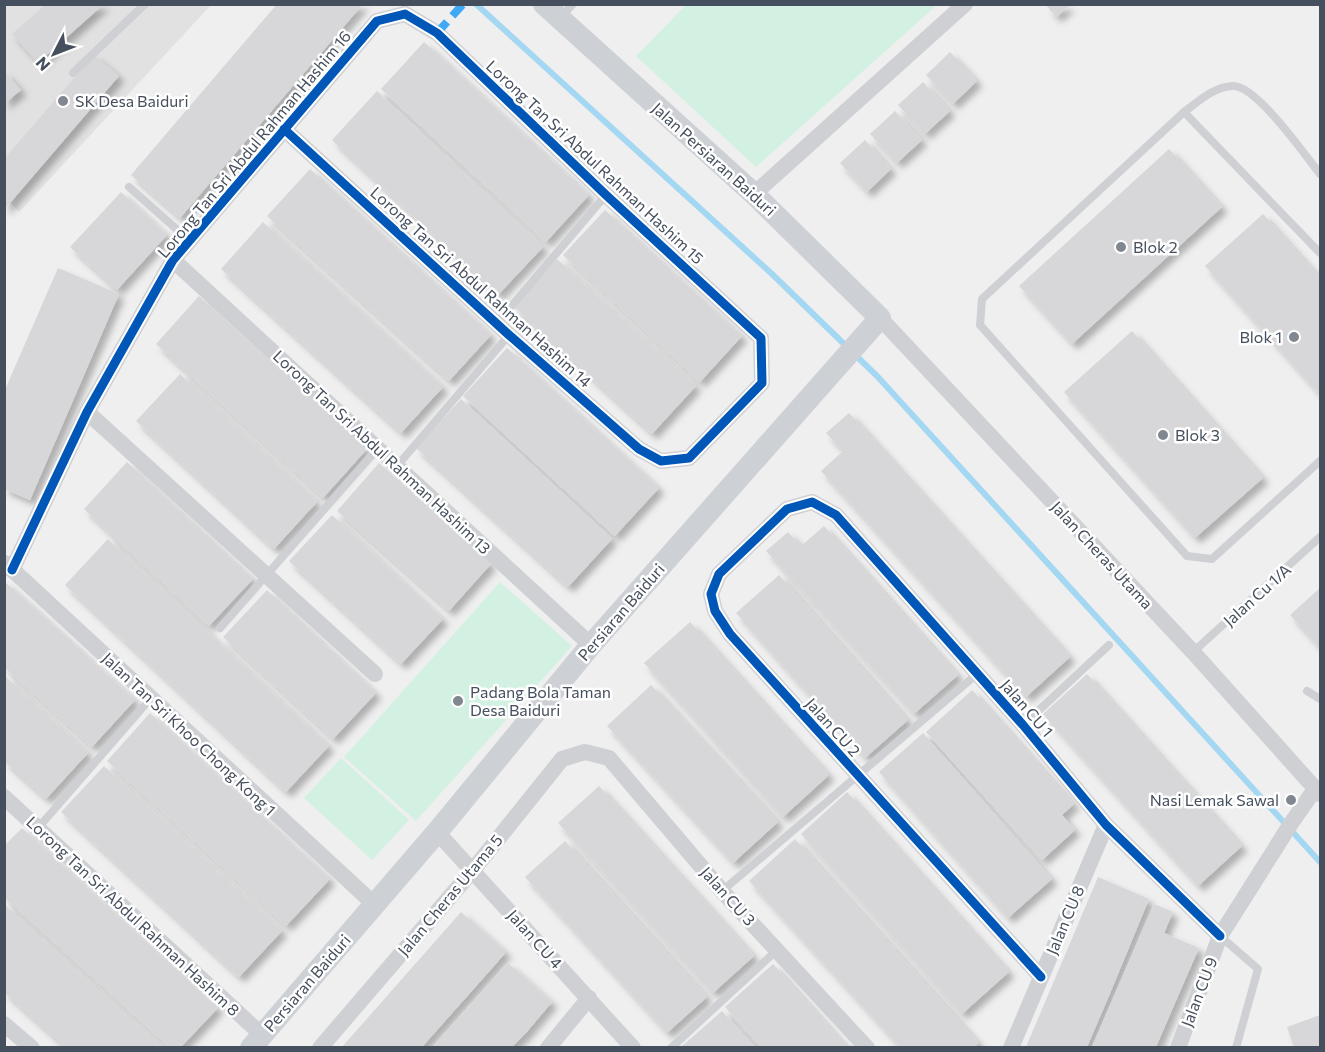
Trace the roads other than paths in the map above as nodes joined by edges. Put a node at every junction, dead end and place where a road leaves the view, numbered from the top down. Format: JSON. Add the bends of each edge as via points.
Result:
{"nodes":[{"id":1,"x":145,"y":4,"type":"edge"},
{"id":2,"x":965,"y":4,"type":"edge"},
{"id":3,"x":559,"y":9,"type":"edge"},
{"id":4,"x":405,"y":14,"type":"joint"},
{"id":5,"x":74,"y":73,"type":"dead end"},
{"id":6,"x":1184,"y":112,"type":"junction"},
{"id":7,"x":285,"y":129,"type":"junction"},
{"id":8,"x":1320,"y":174,"type":"edge"},
{"id":9,"x":129,"y":187,"type":"dead end"},
{"id":10,"x":754,"y":194,"type":"junction"},
{"id":11,"x":606,"y":195,"type":"junction"},
{"id":12,"x":190,"y":242,"type":"junction"},
{"id":13,"x":1320,"y":253,"type":"edge"},
{"id":14,"x":173,"y":260,"type":"junction"},
{"id":15,"x":880,"y":318,"type":"junction"},
{"id":16,"x":497,"y":323,"type":"junction"},
{"id":17,"x":509,"y":335,"type":"junction"},
{"id":18,"x":87,"y":412,"type":"junction"},
{"id":19,"x":378,"y":447,"type":"junction"},
{"id":20,"x":661,"y":461,"type":"joint"},
{"id":21,"x":1320,"y":461,"type":"edge"},
{"id":22,"x":397,"y":465,"type":"junction"},
{"id":23,"x":812,"y":502,"type":"joint"},
{"id":24,"x":1320,"y":537,"type":"edge"},
{"id":25,"x":8,"y":566,"type":"edge"},
{"id":26,"x":265,"y":575,"type":"junction"},
{"id":27,"x":220,"y":628,"type":"dead end"},
{"id":28,"x":591,"y":645,"type":"junction"},
{"id":29,"x":1109,"y":645,"type":"dead end"},
{"id":30,"x":1193,"y":652,"type":"junction"},
{"id":31,"x":375,"y":674,"type":"dead end"},
{"id":32,"x":977,"y":674,"type":"junction"},
{"id":33,"x":1307,"y":691,"type":"dead end"},
{"id":34,"x":151,"y":698,"type":"junction"},
{"id":35,"x":1320,"y":699,"type":"edge"},
{"id":36,"x":1023,"y":725,"type":"junction"},
{"id":37,"x":585,"y":752,"type":"joint"},
{"id":38,"x":857,"y":776,"type":"junction"},
{"id":39,"x":1318,"y":791,"type":"edge"},
{"id":40,"x":4,"y":797,"type":"edge"},
{"id":41,"x":1106,"y":825,"type":"junction"},
{"id":42,"x":38,"y":828,"type":"junction"},
{"id":43,"x":437,"y":832,"type":"junction"},
{"id":44,"x":473,"y":870,"type":"junction"},
{"id":45,"x":722,"y":891,"type":"junction"},
{"id":46,"x":374,"y":904,"type":"junction"},
{"id":47,"x":1220,"y":936,"type":"junction"},
{"id":48,"x":777,"y":950,"type":"junction"},
{"id":49,"x":1041,"y":977,"type":"junction"},
{"id":50,"x":589,"y":998,"type":"junction"},
{"id":51,"x":4,"y":1024,"type":"edge"},
{"id":52,"x":256,"y":1041,"type":"edge"},
{"id":53,"x":32,"y":1047,"type":"edge"},
{"id":54,"x":320,"y":1047,"type":"edge"},
{"id":55,"x":548,"y":1047,"type":"edge"},
{"id":56,"x":633,"y":1047,"type":"edge"},
{"id":57,"x":671,"y":1047,"type":"edge"},
{"id":58,"x":867,"y":1047,"type":"edge"},
{"id":59,"x":1011,"y":1047,"type":"edge"},
{"id":60,"x":1178,"y":1047,"type":"edge"},
{"id":61,"x":1236,"y":1047,"type":"edge"}],
"edges":[{"from":1,"to":5,"type":"lane"},
{"from":2,"to":10,"type":"street"},
{"from":3,"to":10,"type":"street","name":"Jalan Persiaran Baiduri"},
{"from":4,"to":7,"type":"street","name":"Lorong Tan Sri Abdul Rahman Hashim 16","via":[[377,21]]},
{"from":4,"to":11,"type":"street","name":"Lorong Tan Sri Abdul Rahman Hashim 15","via":[[437,33]]},
{"from":6,"to":8,"type":"lane","via":[[1216,89],[1236,86],[1255,96]]},
{"from":6,"to":13,"type":"lane"},
{"from":6,"to":21,"type":"lane","via":[[982,299],[980,325],[1187,556],[1212,559]]},
{"from":7,"to":12,"type":"street","name":"Lorong Tan Sri Abdul Rahman Hashim 16"},
{"from":7,"to":16,"type":"street","name":"Lorong Tan Sri Abdul Rahman Hashim 14"},
{"from":9,"to":12,"type":"lane"},
{"from":10,"to":15,"type":"street","name":"Jalan Persiaran Baiduri"},
{"from":11,"to":16,"type":"lane"},
{"from":11,"to":20,"type":"street","name":"Lorong Tan Sri Abdul Rahman Hashim 15","via":[[761,338],[762,383],[689,459]]},
{"from":12,"to":14,"type":"street","name":"Lorong Tan Sri Abdul Rahman Hashim 16"},
{"from":14,"to":18,"type":"street","name":"Lorong Tan Sri Abdul Rahman Hashim 16"},
{"from":14,"to":19,"type":"street","name":"Lorong Tan Sri Abdul Rahman Hashim 13"},
{"from":15,"to":28,"type":"street","name":"Persiaran Baiduri"},
{"from":15,"to":30,"type":"street","name":"Jalan Cheras Utama"},
{"from":16,"to":17,"type":"street","name":"Lorong Tan Sri Abdul Rahman Hashim 14"},
{"from":17,"to":20,"type":"street","name":"Lorong Tan Sri Abdul Rahman Hashim 14","via":[[639,449]]},
{"from":17,"to":22,"type":"lane"},
{"from":18,"to":25,"type":"street","name":"Lorong Tan Sri Abdul Rahman Hashim 16"},
{"from":18,"to":26,"type":"street"},
{"from":19,"to":22,"type":"street","name":"Lorong Tan Sri Abdul Rahman Hashim 13"},
{"from":19,"to":26,"type":"lane"},
{"from":22,"to":28,"type":"street","name":"Lorong Tan Sri Abdul Rahman Hashim 13"},
{"from":23,"to":32,"type":"street","name":"Jalan CU 1","via":[[836,515]]},
{"from":23,"to":38,"type":"street","name":"Jalan CU 2","via":[[787,509],[719,574],[711,594],[715,611],[730,634]]},
{"from":24,"to":30,"type":"lane","name":"Jalan Cu 1/A"},
{"from":25,"to":34,"type":"street","name":"Jalan Tan Sri Khoo Chong Kong 1"},
{"from":26,"to":27,"type":"lane"},
{"from":26,"to":31,"type":"street"},
{"from":28,"to":43,"type":"street","name":"Persiaran Baiduri"},
{"from":29,"to":36,"type":"lane"},
{"from":30,"to":39,"type":"street","name":"Jalan Cheras Utama"},
{"from":32,"to":36,"type":"street","name":"Jalan CU 1"},
{"from":32,"to":38,"type":"lane"},
{"from":33,"to":35,"type":"lane"},
{"from":34,"to":42,"type":"lane"},
{"from":34,"to":46,"type":"street","name":"Jalan Tan Sri Khoo Chong Kong 1"},
{"from":36,"to":41,"type":"street","name":"Jalan CU 1"},
{"from":37,"to":44,"type":"street","name":"Jalan Cheras Utama 5","via":[[562,759]]},
{"from":37,"to":45,"type":"street","name":"Jalan CU 3","via":[[609,758]]},
{"from":38,"to":45,"type":"lane"},
{"from":38,"to":49,"type":"street","name":"Jalan CU 2"},
{"from":39,"to":47,"type":"street","name":"Jalan CU 9","via":[[1292,822]]},
{"from":40,"to":42,"type":"street","name":"Lorong Tan Sri Abdul Rahman Hashim 8"},
{"from":41,"to":47,"type":"street","name":"Jalan CU 1"},
{"from":41,"to":49,"type":"street","name":"Jalan CU 8"},
{"from":42,"to":52,"type":"street","name":"Lorong Tan Sri Abdul Rahman Hashim 8"},
{"from":43,"to":44,"type":"street","name":"Jalan CU 4"},
{"from":43,"to":46,"type":"street","name":"Persiaran Baiduri"},
{"from":44,"to":50,"type":"street","name":"Jalan CU 4"},
{"from":44,"to":54,"type":"street","name":"Jalan Cheras Utama 5"},
{"from":45,"to":48,"type":"street","name":"Jalan CU 3"},
{"from":46,"to":52,"type":"street","name":"Persiaran Baiduri"},
{"from":47,"to":60,"type":"street","name":"Jalan CU 9"},
{"from":47,"to":61,"type":"lane","via":[[1258,969]]},
{"from":48,"to":57,"type":"lane"},
{"from":48,"to":58,"type":"street","name":"Jalan CU 3"},
{"from":49,"to":59,"type":"street","name":"Jalan CU 8"},
{"from":50,"to":55,"type":"street"},
{"from":50,"to":56,"type":"street","name":"Jalan CU 4"},
{"from":51,"to":53,"type":"street"}]}
